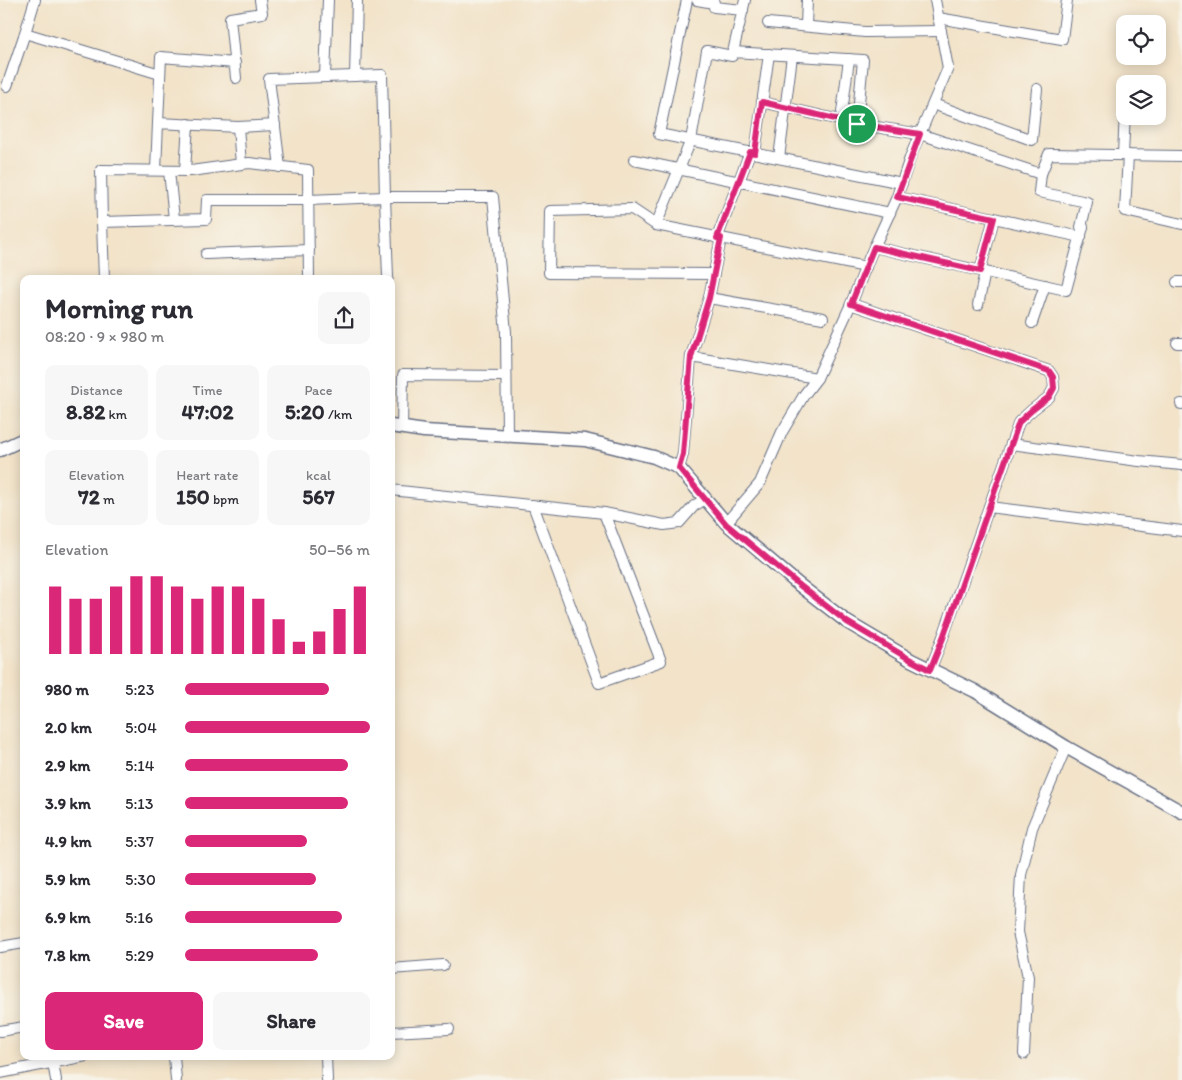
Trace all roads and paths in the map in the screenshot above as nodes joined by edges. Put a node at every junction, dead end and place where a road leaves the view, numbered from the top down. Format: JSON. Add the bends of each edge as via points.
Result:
{"nodes":[{"id":1,"x":35,"y":0,"type":"edge"},
{"id":2,"x":260,"y":0,"type":"edge"},
{"id":3,"x":328,"y":0,"type":"edge"},
{"id":4,"x":357,"y":0,"type":"edge"},
{"id":5,"x":688,"y":0,"type":"edge"},
{"id":6,"x":697,"y":0,"type":"edge"},
{"id":7,"x":807,"y":0,"type":"edge"},
{"id":8,"x":935,"y":0,"type":"edge"},
{"id":9,"x":1067,"y":0,"type":"edge"},
{"id":10,"x":744,"y":5,"type":"edge"},
{"id":11,"x":938,"y":18,"type":"junction"},
{"id":12,"x":768,"y":23,"type":"dead end"},
{"id":13,"x":806,"y":26,"type":"junction"},
{"id":14,"x":941,"y":31,"type":"junction"},
{"id":15,"x":25,"y":33,"type":"junction"},
{"id":16,"x":733,"y":52,"type":"junction"},
{"id":17,"x":769,"y":54,"type":"junction"},
{"id":18,"x":792,"y":56,"type":"junction"},
{"id":19,"x":849,"y":59,"type":"junction"},
{"id":20,"x":235,"y":64,"type":"junction"},
{"id":21,"x":160,"y":74,"type":"junction"},
{"id":22,"x":355,"y":76,"type":"junction"},
{"id":23,"x":325,"y":77,"type":"junction"},
{"id":24,"x":236,"y":78,"type":"dead end"},
{"id":25,"x":7,"y":86,"type":"dead end"},
{"id":26,"x":1037,"y":89,"type":"dead end"},
{"id":27,"x":762,"y":102,"type":"junction"},
{"id":28,"x":932,"y":104,"type":"junction"},
{"id":29,"x":786,"y":107,"type":"junction"},
{"id":30,"x":841,"y":120,"type":"junction"},
{"id":31,"x":158,"y":123,"type":"junction"},
{"id":32,"x":188,"y":124,"type":"junction"},
{"id":33,"x":857,"y":124,"type":"junction"},
{"id":34,"x":275,"y":125,"type":"junction"},
{"id":35,"x":1125,"y":125,"type":"edge"},
{"id":36,"x":238,"y":127,"type":"junction"},
{"id":37,"x":920,"y":134,"type":"junction"},
{"id":38,"x":691,"y":140,"type":"junction"},
{"id":39,"x":752,"y":152,"type":"junction"},
{"id":40,"x":1125,"y":155,"type":"junction"},
{"id":41,"x":1182,"y":156,"type":"edge"},
{"id":42,"x":779,"y":158,"type":"junction"},
{"id":43,"x":634,"y":160,"type":"dead end"},
{"id":44,"x":241,"y":164,"type":"junction"},
{"id":45,"x":280,"y":167,"type":"junction"},
{"id":46,"x":156,"y":170,"type":"junction"},
{"id":47,"x":680,"y":170,"type":"junction"},
{"id":48,"x":169,"y":171,"type":"junction"},
{"id":49,"x":185,"y":171,"type":"junction"},
{"id":50,"x":1040,"y":174,"type":"junction"},
{"id":51,"x":739,"y":181,"type":"junction"},
{"id":52,"x":902,"y":184,"type":"junction"},
{"id":53,"x":384,"y":197,"type":"junction"},
{"id":54,"x":897,"y":197,"type":"junction"},
{"id":55,"x":308,"y":200,"type":"junction"},
{"id":56,"x":890,"y":213,"type":"junction"},
{"id":57,"x":994,"y":218,"type":"junction"},
{"id":58,"x":174,"y":219,"type":"junction"},
{"id":59,"x":102,"y":222,"type":"junction"},
{"id":60,"x":1182,"y":224,"type":"edge"},
{"id":61,"x":656,"y":225,"type":"junction"},
{"id":62,"x":1081,"y":237,"type":"junction"},
{"id":63,"x":719,"y":238,"type":"junction"},
{"id":64,"x":874,"y":247,"type":"junction"},
{"id":65,"x":309,"y":250,"type":"junction"},
{"id":66,"x":206,"y":254,"type":"dead end"},
{"id":67,"x":866,"y":267,"type":"junction"},
{"id":68,"x":983,"y":272,"type":"junction"},
{"id":69,"x":714,"y":274,"type":"junction"},
{"id":70,"x":104,"y":275,"type":"edge"},
{"id":71,"x":309,"y":275,"type":"edge"},
{"id":72,"x":388,"y":275,"type":"edge"},
{"id":73,"x":1045,"y":286,"type":"junction"},
{"id":74,"x":709,"y":298,"type":"junction"},
{"id":75,"x":851,"y":304,"type":"junction"},
{"id":76,"x":978,"y":305,"type":"dead end"},
{"id":77,"x":823,"y":318,"type":"dead end"},
{"id":78,"x":1032,"y":324,"type":"dead end"},
{"id":79,"x":691,"y":357,"type":"junction"},
{"id":80,"x":506,"y":376,"type":"junction"},
{"id":81,"x":817,"y":378,"type":"junction"},
{"id":82,"x":397,"y":427,"type":"edge"},
{"id":83,"x":507,"y":434,"type":"junction"},
{"id":84,"x":20,"y":441,"type":"edge"},
{"id":85,"x":1011,"y":444,"type":"junction"},
{"id":86,"x":0,"y":450,"type":"edge"},
{"id":87,"x":1182,"y":466,"type":"edge"},
{"id":88,"x":679,"y":468,"type":"junction"},
{"id":89,"x":395,"y":490,"type":"edge"},
{"id":90,"x":704,"y":499,"type":"junction"},
{"id":91,"x":533,"y":505,"type":"junction"},
{"id":92,"x":989,"y":507,"type":"junction"},
{"id":93,"x":604,"y":513,"type":"junction"},
{"id":94,"x":726,"y":524,"type":"junction"},
{"id":95,"x":1182,"y":531,"type":"edge"},
{"id":96,"x":930,"y":670,"type":"junction"},
{"id":97,"x":1066,"y":747,"type":"junction"},
{"id":98,"x":1182,"y":812,"type":"edge"},
{"id":99,"x":20,"y":944,"type":"edge"},
{"id":100,"x":0,"y":947,"type":"edge"},
{"id":101,"x":443,"y":965,"type":"dead end"},
{"id":102,"x":395,"y":969,"type":"edge"},
{"id":103,"x":20,"y":1028,"type":"edge"},
{"id":104,"x":449,"y":1029,"type":"dead end"},
{"id":105,"x":0,"y":1031,"type":"edge"},
{"id":106,"x":395,"y":1032,"type":"edge"},
{"id":107,"x":1024,"y":1054,"type":"dead end"},
{"id":108,"x":53,"y":1060,"type":"edge"},
{"id":109,"x":174,"y":1060,"type":"edge"},
{"id":110,"x":326,"y":1060,"type":"edge"},
{"id":111,"x":0,"y":1073,"type":"edge"},
{"id":112,"x":56,"y":1080,"type":"edge"},
{"id":113,"x":176,"y":1080,"type":"edge"},
{"id":114,"x":327,"y":1080,"type":"edge"}],
"edges":[{"from":1,"to":15,"type":"street"},
{"from":2,"to":20,"type":"street","via":[[262,13],[230,18]]},
{"from":3,"to":23,"type":"street"},
{"from":4,"to":22,"type":"street"},
{"from":5,"to":38,"type":"street","via":[[659,134]]},
{"from":6,"to":10,"type":"street","via":[[714,3],[714,7]]},
{"from":7,"to":13,"type":"street"},
{"from":8,"to":11,"type":"street"},
{"from":9,"to":11,"type":"street","via":[[1062,39]]},
{"from":10,"to":16,"type":"street"},
{"from":11,"to":14,"type":"street"},
{"from":12,"to":13,"type":"street"},
{"from":13,"to":14,"type":"street","via":[[865,32]]},
{"from":14,"to":28,"type":"street","via":[[948,68]]},
{"from":15,"to":21,"type":"street"},
{"from":15,"to":25,"type":"street"},
{"from":16,"to":17,"type":"street"},
{"from":16,"to":38,"type":"street","via":[[732,56],[708,51]]},
{"from":17,"to":18,"type":"street"},
{"from":17,"to":27,"type":"street"},
{"from":18,"to":19,"type":"street"},
{"from":18,"to":29,"type":"street"},
{"from":19,"to":30,"type":"street"},
{"from":19,"to":33,"type":"street","via":[[863,60]]},
{"from":20,"to":21,"type":"street","via":[[161,57]]},
{"from":20,"to":24,"type":"street"},
{"from":21,"to":31,"type":"street"},
{"from":22,"to":23,"type":"street"},
{"from":22,"to":53,"type":"street","via":[[382,75]]},
{"from":23,"to":34,"type":"street","via":[[269,79]]},
{"from":26,"to":28,"type":"street","via":[[1032,140]]},
{"from":27,"to":29,"type":"street"},
{"from":27,"to":39,"type":"street"},
{"from":28,"to":37,"type":"street"},
{"from":29,"to":30,"type":"street"},
{"from":29,"to":42,"type":"street"},
{"from":30,"to":33,"type":"street"},
{"from":31,"to":32,"type":"street"},
{"from":31,"to":46,"type":"street"},
{"from":32,"to":36,"type":"street"},
{"from":32,"to":49,"type":"street"},
{"from":33,"to":37,"type":"street"},
{"from":34,"to":36,"type":"street"},
{"from":34,"to":45,"type":"street"},
{"from":35,"to":40,"type":"street"},
{"from":36,"to":44,"type":"street"},
{"from":37,"to":50,"type":"street"},
{"from":37,"to":52,"type":"street"},
{"from":38,"to":39,"type":"street"},
{"from":38,"to":47,"type":"street"},
{"from":39,"to":42,"type":"street"},
{"from":39,"to":51,"type":"street"},
{"from":40,"to":41,"type":"street"},
{"from":40,"to":50,"type":"street","via":[[1049,154]]},
{"from":40,"to":60,"type":"street","via":[[1125,211]]},
{"from":42,"to":52,"type":"street"},
{"from":43,"to":47,"type":"street"},
{"from":44,"to":45,"type":"street"},
{"from":44,"to":49,"type":"street"},
{"from":45,"to":55,"type":"street","via":[[308,170]]},
{"from":46,"to":48,"type":"street"},
{"from":46,"to":59,"type":"street","via":[[102,170]]},
{"from":47,"to":51,"type":"street"},
{"from":47,"to":61,"type":"street"},
{"from":48,"to":49,"type":"street"},
{"from":48,"to":58,"type":"street"},
{"from":50,"to":62,"type":"street","via":[[1039,192],[1087,202]]},
{"from":51,"to":56,"type":"street"},
{"from":51,"to":63,"type":"street"},
{"from":52,"to":54,"type":"street"},
{"from":53,"to":55,"type":"street"},
{"from":53,"to":72,"type":"street"},
{"from":53,"to":80,"type":"street","via":[[493,197],[506,332]]},
{"from":54,"to":56,"type":"street"},
{"from":54,"to":57,"type":"street"},
{"from":55,"to":58,"type":"street","via":[[207,200],[206,218]]},
{"from":55,"to":65,"type":"street"},
{"from":56,"to":64,"type":"street"},
{"from":57,"to":62,"type":"street"},
{"from":57,"to":68,"type":"street"},
{"from":58,"to":59,"type":"street"},
{"from":59,"to":70,"type":"street"},
{"from":61,"to":63,"type":"street"},
{"from":61,"to":69,"type":"street","via":[[632,210],[550,210],[549,273]]},
{"from":62,"to":73,"type":"street","via":[[1066,290]]},
{"from":63,"to":67,"type":"street"},
{"from":63,"to":69,"type":"street"},
{"from":64,"to":67,"type":"street"},
{"from":64,"to":68,"type":"street"},
{"from":65,"to":66,"type":"street"},
{"from":65,"to":71,"type":"street"},
{"from":67,"to":75,"type":"street"},
{"from":68,"to":73,"type":"street"},
{"from":68,"to":76,"type":"street"},
{"from":69,"to":74,"type":"street"},
{"from":73,"to":78,"type":"street"},
{"from":74,"to":77,"type":"street"},
{"from":74,"to":79,"type":"street"},
{"from":75,"to":81,"type":"street"},
{"from":75,"to":85,"type":"street","via":[[1051,373],[1054,388],[1049,397],[1019,422]]},
{"from":79,"to":81,"type":"street"},
{"from":79,"to":88,"type":"street"},
{"from":80,"to":82,"type":"street","via":[[403,375]]},
{"from":80,"to":83,"type":"street"},
{"from":81,"to":94,"type":"street","via":[[782,432],[760,483]]},
{"from":82,"to":83,"type":"street"},
{"from":83,"to":88,"type":"street","via":[[585,440],[654,457]]},
{"from":84,"to":86,"type":"street"},
{"from":85,"to":87,"type":"street"},
{"from":85,"to":92,"type":"street"},
{"from":88,"to":90,"type":"street"},
{"from":89,"to":91,"type":"street"},
{"from":90,"to":93,"type":"street","via":[[679,524],[664,525]]},
{"from":90,"to":94,"type":"street"},
{"from":91,"to":93,"type":"street"},
{"from":91,"to":93,"type":"street","via":[[599,683],[661,661]]},
{"from":92,"to":95,"type":"street"},
{"from":92,"to":96,"type":"street"},
{"from":94,"to":96,"type":"street","via":[[847,622]]},
{"from":96,"to":97,"type":"street","via":[[975,691]]},
{"from":97,"to":98,"type":"street"},
{"from":97,"to":107,"type":"street","via":[[1032,828],[1021,875],[1018,932],[1028,977]]},
{"from":99,"to":100,"type":"street"},
{"from":101,"to":102,"type":"street"},
{"from":103,"to":105,"type":"street"},
{"from":104,"to":106,"type":"street"},
{"from":108,"to":111,"type":"street"},
{"from":108,"to":112,"type":"street"},
{"from":109,"to":113,"type":"street"},
{"from":110,"to":114,"type":"street"}]}
